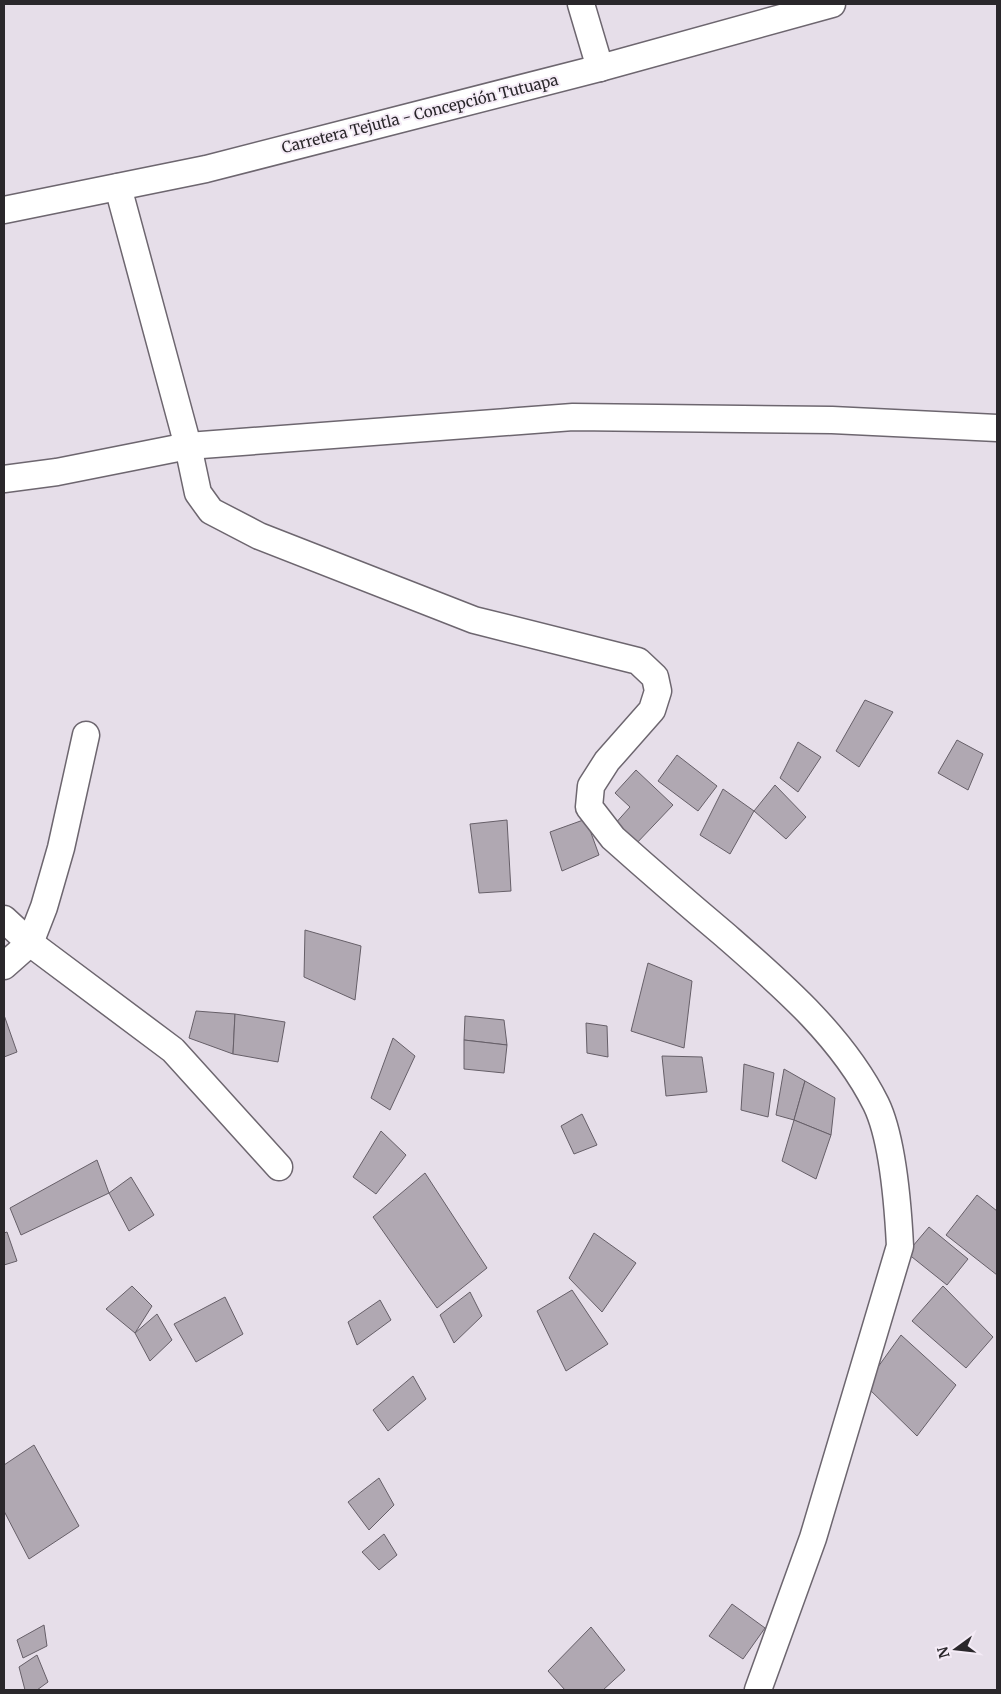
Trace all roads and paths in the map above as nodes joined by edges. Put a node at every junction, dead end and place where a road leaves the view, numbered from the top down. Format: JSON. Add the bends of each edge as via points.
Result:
{"nodes":[{"id":1,"x":581,"y":4,"type":"edge"},
{"id":2,"x":832,"y":4,"type":"edge"},
{"id":3,"x":600,"y":68,"type":"junction"},
{"id":4,"x":118,"y":187,"type":"junction"},
{"id":5,"x":4,"y":210,"type":"edge"},
{"id":6,"x":997,"y":428,"type":"edge"},
{"id":7,"x":188,"y":446,"type":"junction"},
{"id":8,"x":4,"y":479,"type":"edge"},
{"id":9,"x":86,"y":735,"type":"dead end"},
{"id":10,"x":4,"y":919,"type":"edge"},
{"id":11,"x":30,"y":943,"type":"junction"},
{"id":12,"x":4,"y":966,"type":"edge"},
{"id":13,"x":279,"y":1167,"type":"dead end"},
{"id":14,"x":758,"y":1690,"type":"edge"}],
"edges":[{"from":1,"to":3,"type":"street"},
{"from":2,"to":3,"type":"street","name":"Carretera Tejutla - Concepción Tutuapa"},
{"from":3,"to":4,"type":"street","name":"Carretera Tejutla - Concepción Tutuapa","via":[[206,169]]},
{"from":4,"to":5,"type":"street","name":"Carretera Tejutla - Concepción Tutuapa"},
{"from":4,"to":7,"type":"street"},
{"from":6,"to":7,"type":"street","via":[[832,420],[573,416]]},
{"from":7,"to":8,"type":"street"},
{"from":7,"to":14,"type":"street","via":[[198,493],[212,511],[259,536],[474,620],[638,661],[655,677],[658,691],[652,710],[607,761],[591,786],[589,808],[613,838],[788,991],[852,1064],[877,1106],[897,1197],[900,1246],[813,1538]]},
{"from":9,"to":11,"type":"street","via":[[61,848]]},
{"from":10,"to":11,"type":"street"},
{"from":11,"to":12,"type":"street"},
{"from":11,"to":13,"type":"street","via":[[173,1050]]}]}
